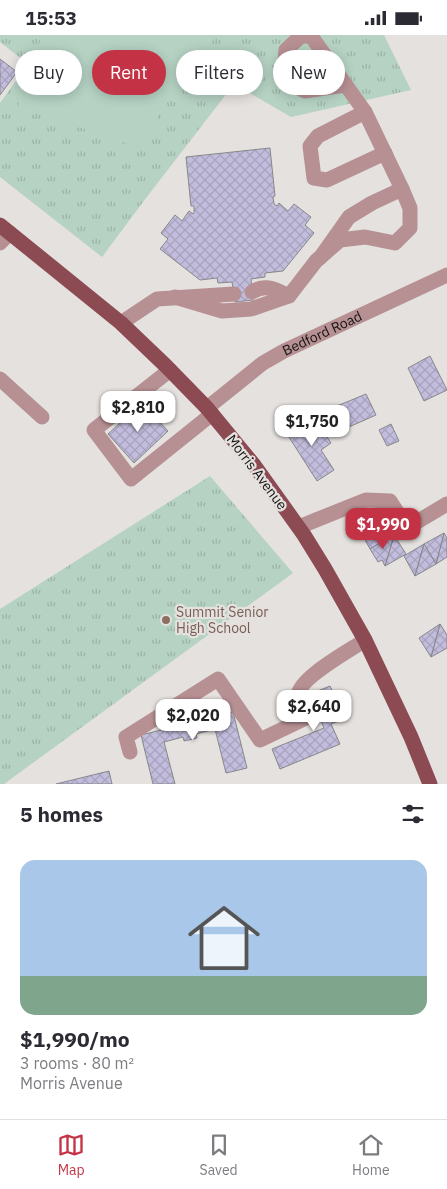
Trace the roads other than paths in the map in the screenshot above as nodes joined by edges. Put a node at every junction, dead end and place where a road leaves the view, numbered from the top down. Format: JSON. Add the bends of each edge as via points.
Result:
{"nodes":[{"id":1,"x":346,"y":85,"type":"dead end"},
{"id":2,"x":365,"y":112,"type":"junction"},
{"id":3,"x":384,"y":153,"type":"junction"},
{"id":4,"x":402,"y":189,"type":"junction"},
{"id":5,"x":3,"y":234,"type":"edge"},
{"id":6,"x":320,"y":258,"type":"junction"},
{"id":7,"x":447,"y":275,"type":"edge"},
{"id":8,"x":252,"y":292,"type":"dead end"},
{"id":9,"x":234,"y":294,"type":"dead end"},
{"id":10,"x":289,"y":296,"type":"junction"},
{"id":11,"x":175,"y":297,"type":"junction"},
{"id":12,"x":121,"y":323,"type":"junction"},
{"id":13,"x":170,"y":370,"type":"junction"},
{"id":14,"x":0,"y":379,"type":"edge"},
{"id":15,"x":210,"y":411,"type":"junction"},
{"id":16,"x":42,"y":417,"type":"dead end"},
{"id":17,"x":447,"y":504,"type":"edge"},
{"id":18,"x":299,"y":527,"type":"junction"},
{"id":19,"x":365,"y":640,"type":"junction"},
{"id":20,"x":130,"y":752,"type":"dead end"},
{"id":21,"x":430,"y":784,"type":"edge"}],
"edges":[{"from":1,"to":2,"type":"street"},
{"from":2,"to":3,"type":"street"},
{"from":2,"to":3,"type":"street","via":[[318,137],[310,146],[314,178],[327,181]]},
{"from":3,"to":4,"type":"street"},
{"from":4,"to":6,"type":"street","via":[[349,217]]},
{"from":4,"to":6,"type":"street","via":[[410,208],[410,228],[395,243],[365,237],[340,240]]},
{"from":5,"to":12,"type":"main road","name":"Morris Avenue"},
{"from":6,"to":10,"type":"street"},
{"from":7,"to":15,"type":"street","name":"Bedford Road","via":[[263,363]]},
{"from":8,"to":10,"type":"street","via":[[271,288]]},
{"from":9,"to":11,"type":"street"},
{"from":10,"to":11,"type":"street","via":[[250,309],[222,311]]},
{"from":11,"to":12,"type":"street","via":[[157,299]]},
{"from":12,"to":13,"type":"main road","name":"Morris Avenue"},
{"from":13,"to":15,"type":"main road","name":"Morris Avenue"},
{"from":13,"to":15,"type":"street","name":"Bedford Road","via":[[94,429],[131,479]]},
{"from":14,"to":16,"type":"street"},
{"from":15,"to":18,"type":"main road","name":"Morris Avenue"},
{"from":17,"to":18,"type":"street","via":[[415,523],[402,521],[390,501],[366,500]]},
{"from":18,"to":19,"type":"main road","name":"Morris Avenue"},
{"from":19,"to":20,"type":"street","via":[[312,675],[300,688],[298,697],[308,717],[260,740],[218,679],[126,737]]},
{"from":19,"to":21,"type":"main road","name":"Morris Avenue","via":[[412,737]]}]}
